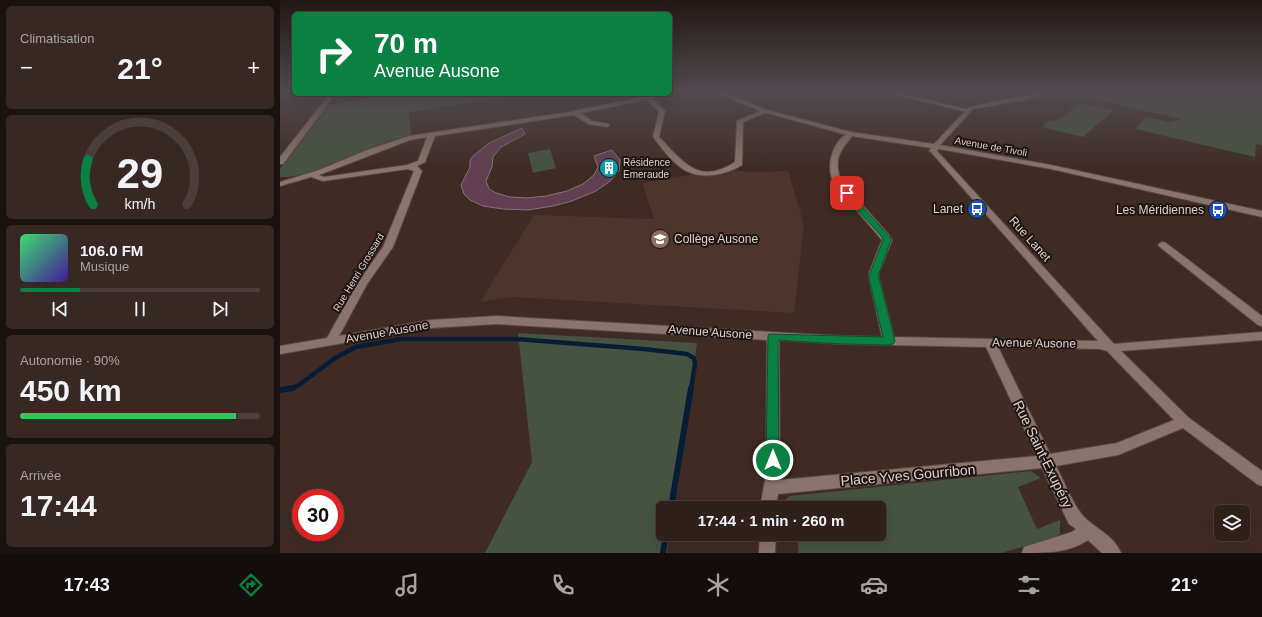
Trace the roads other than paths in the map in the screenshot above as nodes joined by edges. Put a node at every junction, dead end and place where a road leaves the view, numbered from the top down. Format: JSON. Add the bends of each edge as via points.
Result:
{"nodes":[{"id":1,"x":314,"y":118,"type":"edge"},
{"id":2,"x":543,"y":118,"type":"edge"},
{"id":3,"x":583,"y":118,"type":"edge"},
{"id":4,"x":660,"y":118,"type":"edge"},
{"id":5,"x":746,"y":118,"type":"edge"},
{"id":6,"x":794,"y":118,"type":"edge"},
{"id":7,"x":960,"y":118,"type":"edge"},
{"id":8,"x":607,"y":125,"type":"dead end"},
{"id":9,"x":432,"y":134,"type":"junction"},
{"id":10,"x":851,"y":134,"type":"junction"},
{"id":11,"x":935,"y":147,"type":"junction"},
{"id":12,"x":280,"y":162,"type":"edge"},
{"id":13,"x":408,"y":167,"type":"junction"},
{"id":14,"x":312,"y":176,"type":"junction"},
{"id":15,"x":280,"y":184,"type":"edge"},
{"id":16,"x":1262,"y":214,"type":"edge"},
{"id":17,"x":1163,"y":245,"type":"dead end"},
{"id":18,"x":1262,"y":322,"type":"edge"},
{"id":19,"x":773,"y":336,"type":"junction"},
{"id":20,"x":1262,"y":336,"type":"edge"},
{"id":21,"x":1250,"y":338,"type":"junction"},
{"id":22,"x":889,"y":341,"type":"junction"},
{"id":23,"x":330,"y":342,"type":"junction"},
{"id":24,"x":990,"y":343,"type":"junction"},
{"id":25,"x":1262,"y":344,"type":"edge"},
{"id":26,"x":1111,"y":348,"type":"junction"},
{"id":27,"x":280,"y":350,"type":"edge"},
{"id":28,"x":1184,"y":422,"type":"junction"},
{"id":29,"x":1046,"y":461,"type":"junction"},
{"id":30,"x":1262,"y":479,"type":"edge"},
{"id":31,"x":771,"y":488,"type":"junction"},
{"id":32,"x":769,"y":501,"type":"edge"},
{"id":33,"x":1088,"y":530,"type":"junction"},
{"id":34,"x":768,"y":541,"type":"edge"},
{"id":35,"x":767,"y":553,"type":"edge"},
{"id":36,"x":1030,"y":553,"type":"edge"},
{"id":37,"x":1113,"y":553,"type":"edge"}],
"edges":[{"from":1,"to":12,"type":"street"},
{"from":2,"to":9,"type":"street"},
{"from":3,"to":8,"type":"street","via":[[590,123]]},
{"from":4,"to":5,"type":"street","via":[[656,136],[685,168],[703,173],[724,171],[739,163],[740,120]]},
{"from":6,"to":10,"type":"street","name":"Avenue de Tivoli"},
{"from":7,"to":11,"type":"street"},
{"from":9,"to":13,"type":"street","via":[[421,162]]},
{"from":9,"to":14,"type":"street","via":[[400,140]]},
{"from":10,"to":11,"type":"street","name":"Avenue de Tivoli"},
{"from":10,"to":22,"type":"street","via":[[834,153],[835,177],[887,240],[874,278]]},
{"from":11,"to":16,"type":"street","name":"Avenue de Tivoli","via":[[1051,167]]},
{"from":11,"to":26,"type":"street","name":"Rue Lanet","via":[[933,151]]},
{"from":13,"to":14,"type":"street","via":[[323,179]]},
{"from":13,"to":23,"type":"street","name":"Rue Henri Grossard","via":[[418,171],[388,247],[362,284]]},
{"from":14,"to":15,"type":"street"},
{"from":17,"to":18,"type":"street"},
{"from":19,"to":22,"type":"street","name":"Avenue Ausone"},
{"from":19,"to":23,"type":"street","name":"Avenue Ausone","via":[[498,320],[431,324]]},
{"from":19,"to":31,"type":"street"},
{"from":20,"to":21,"type":"street","name":"Avenue Ausone"},
{"from":21,"to":25,"type":"street"},
{"from":21,"to":26,"type":"street","name":"Avenue Ausone"},
{"from":22,"to":24,"type":"street","name":"Avenue Ausone"},
{"from":23,"to":27,"type":"street","name":"Avenue Ausone"},
{"from":24,"to":26,"type":"street","name":"Avenue Ausone","via":[[1094,344]]},
{"from":24,"to":29,"type":"street","name":"Rue Saint-Exupéry"},
{"from":26,"to":28,"type":"street"},
{"from":28,"to":29,"type":"street","name":"Place Yves Gourribon","via":[[1118,449]]},
{"from":28,"to":30,"type":"street"},
{"from":29,"to":31,"type":"street","name":"Place Yves Gourribon"},
{"from":29,"to":33,"type":"street","name":"Rue Saint-Exupéry","via":[[1075,519]]},
{"from":31,"to":32,"type":"street"},
{"from":33,"to":36,"type":"street","via":[[1076,539]]},
{"from":33,"to":37,"type":"street","name":"Rue Saint-Exupéry"},
{"from":34,"to":35,"type":"street"}]}
